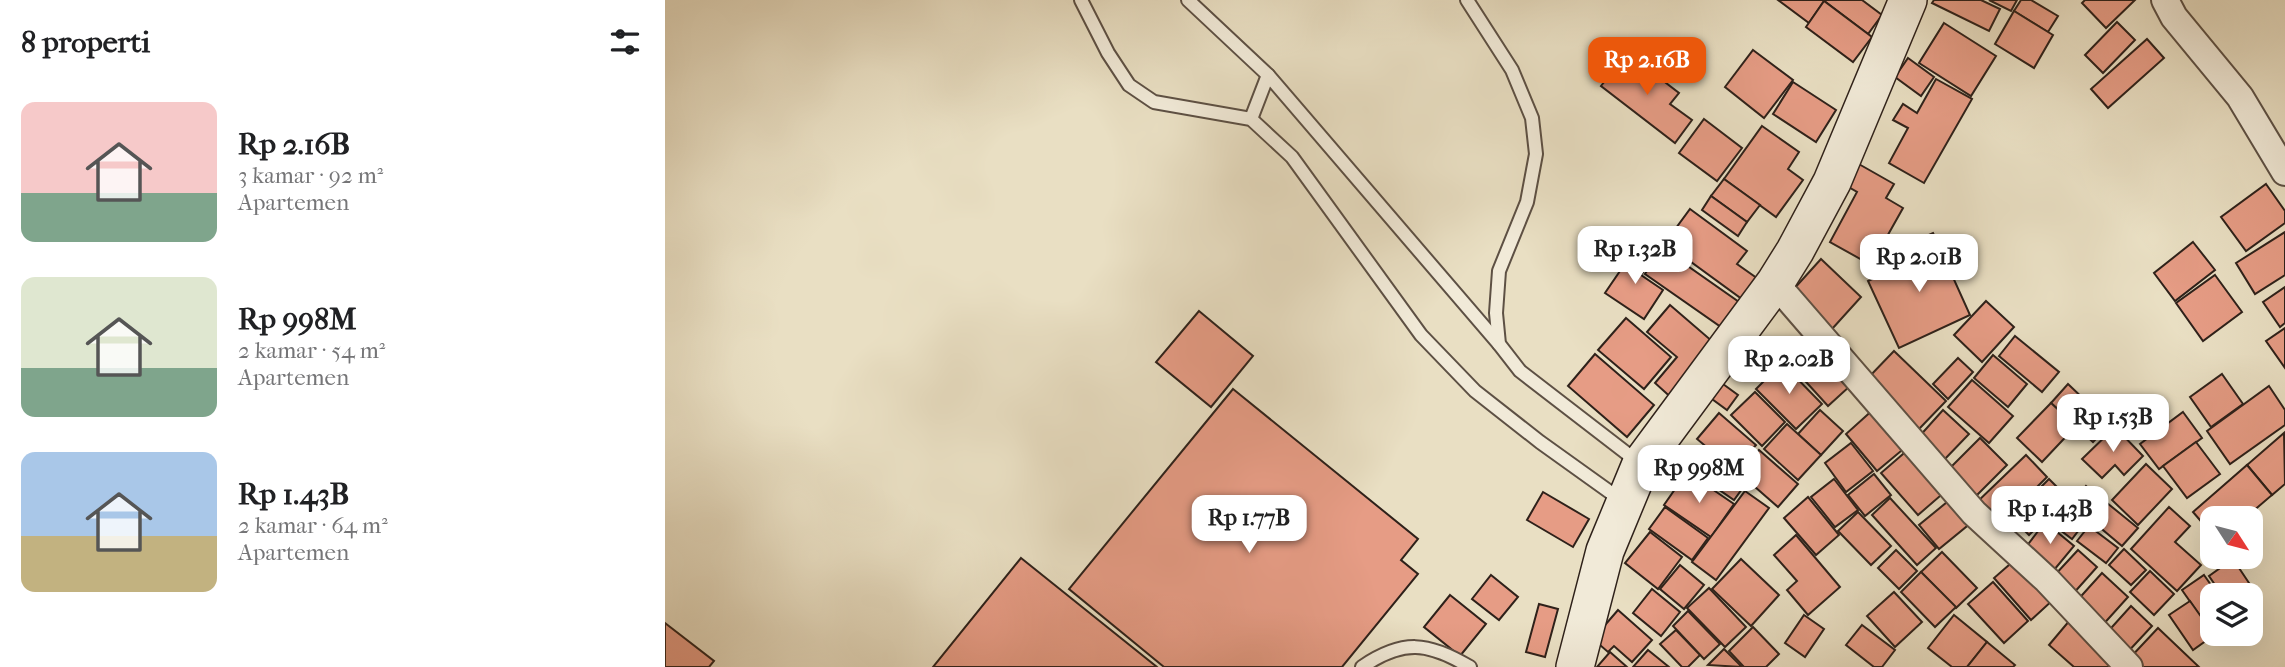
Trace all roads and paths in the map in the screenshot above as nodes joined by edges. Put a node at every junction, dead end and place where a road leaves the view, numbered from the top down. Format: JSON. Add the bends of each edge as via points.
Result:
{"nodes":[{"id":1,"x":1081,"y":0,"type":"edge"},
{"id":2,"x":1188,"y":0,"type":"edge"},
{"id":3,"x":1467,"y":0,"type":"edge"},
{"id":4,"x":1908,"y":0,"type":"edge"},
{"id":5,"x":2165,"y":0,"type":"edge"},
{"id":6,"x":1268,"y":75,"type":"junction"},
{"id":7,"x":1251,"y":119,"type":"junction"},
{"id":8,"x":2285,"y":172,"type":"edge"},
{"id":9,"x":1775,"y":283,"type":"junction"},
{"id":10,"x":1499,"y":344,"type":"junction"},
{"id":11,"x":1641,"y":464,"type":"junction"},
{"id":12,"x":1624,"y":502,"type":"junction"},
{"id":13,"x":1362,"y":667,"type":"edge"},
{"id":14,"x":1470,"y":667,"type":"edge"},
{"id":15,"x":1575,"y":667,"type":"edge"},
{"id":16,"x":2129,"y":667,"type":"edge"}],
"edges":[{"from":1,"to":7,"type":"lane","via":[[1129,85],[1154,102]]},
{"from":2,"to":6,"type":"lane"},
{"from":3,"to":10,"type":"lane","via":[[1512,70],[1532,118],[1536,154],[1527,202],[1499,271]]},
{"from":4,"to":9,"type":"street","via":[[1832,182]]},
{"from":5,"to":8,"type":"street","via":[[2239,97]]},
{"from":6,"to":7,"type":"lane"},
{"from":6,"to":10,"type":"lane"},
{"from":7,"to":12,"type":"lane","via":[[1292,157],[1422,335],[1475,391]]},
{"from":9,"to":11,"type":"street"},
{"from":9,"to":16,"type":"street","via":[[1974,513],[2047,580]]},
{"from":10,"to":11,"type":"lane","via":[[1520,370]]},
{"from":11,"to":12,"type":"street"},
{"from":12,"to":15,"type":"street","via":[[1605,551]]},
{"from":13,"to":14,"type":"lane","via":[[1388,650],[1408,647],[1448,654]]}]}
